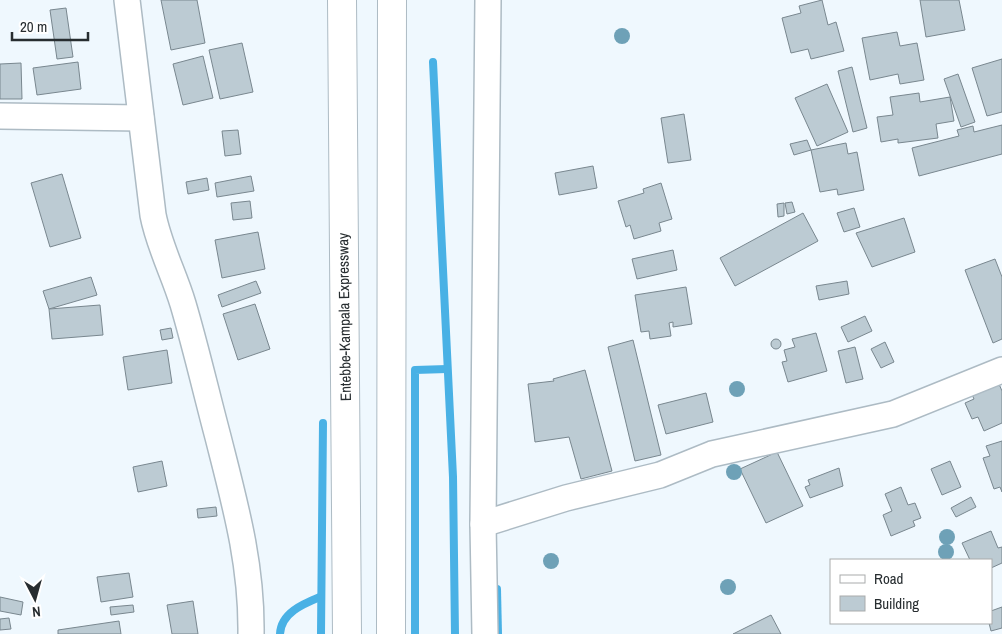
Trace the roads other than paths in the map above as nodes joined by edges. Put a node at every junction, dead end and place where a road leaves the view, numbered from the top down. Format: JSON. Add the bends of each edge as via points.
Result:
{"nodes":[{"id":1,"x":127,"y":0,"type":"edge"},
{"id":2,"x":342,"y":0,"type":"edge"},
{"id":3,"x":392,"y":0,"type":"edge"},
{"id":4,"x":488,"y":0,"type":"edge"},
{"id":5,"x":0,"y":116,"type":"edge"},
{"id":6,"x":141,"y":118,"type":"junction"},
{"id":7,"x":1002,"y":370,"type":"edge"},
{"id":8,"x":483,"y":524,"type":"junction"},
{"id":9,"x":251,"y":634,"type":"edge"},
{"id":10,"x":347,"y":634,"type":"edge"},
{"id":11,"x":390,"y":634,"type":"edge"},
{"id":12,"x":485,"y":634,"type":"edge"}],
"edges":[{"from":1,"to":6,"type":"street"},
{"from":2,"to":10,"type":"highway","name":"Entebbe-Kampala Expressway"},
{"from":3,"to":11,"type":"highway"},
{"from":4,"to":8,"type":"street"},
{"from":5,"to":6,"type":"street"},
{"from":6,"to":9,"type":"street","via":[[157,236],[183,302],[246,552],[252,596]]},
{"from":7,"to":8,"type":"street","via":[[894,414],[712,454],[660,475],[566,498]]},
{"from":8,"to":12,"type":"street"}]}
